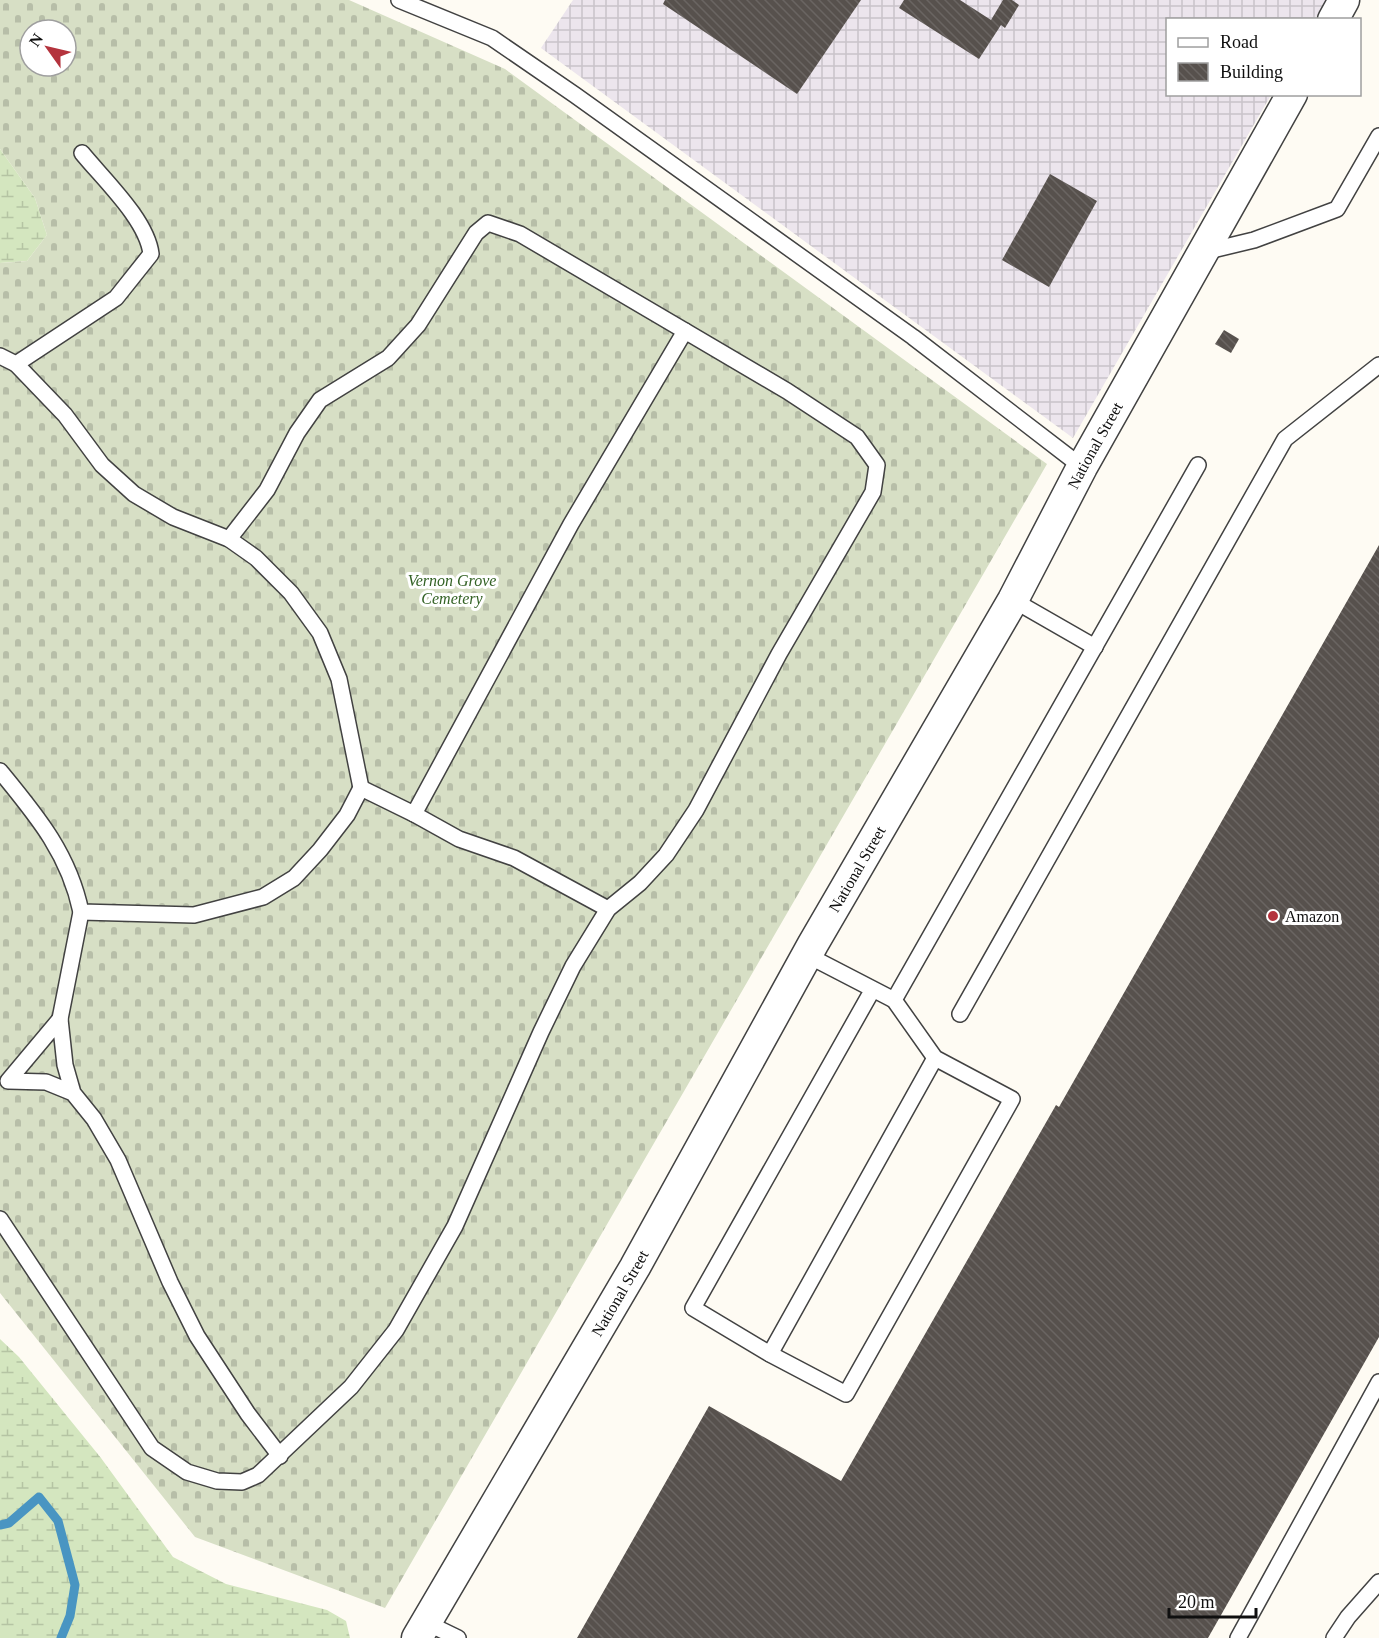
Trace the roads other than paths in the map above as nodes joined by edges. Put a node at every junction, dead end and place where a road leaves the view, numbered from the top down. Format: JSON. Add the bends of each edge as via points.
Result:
{"nodes":[{"id":1,"x":399,"y":0,"type":"edge"},
{"id":2,"x":1344,"y":0,"type":"edge"},
{"id":3,"x":1335,"y":18,"type":"edge"},
{"id":4,"x":1291,"y":96,"type":"edge"},
{"id":5,"x":1379,"y":136,"type":"edge"},
{"id":6,"x":82,"y":153,"type":"dead end"},
{"id":7,"x":1204,"y":252,"type":"junction"},
{"id":8,"x":686,"y":331,"type":"junction"},
{"id":9,"x":0,"y":356,"type":"edge"},
{"id":10,"x":16,"y":364,"type":"junction"},
{"id":11,"x":1379,"y":365,"type":"edge"},
{"id":12,"x":1198,"y":465,"type":"dead end"},
{"id":13,"x":1082,"y":467,"type":"junction"},
{"id":14,"x":229,"y":539,"type":"junction"},
{"id":15,"x":1013,"y":600,"type":"junction"},
{"id":16,"x":1095,"y":647,"type":"junction"},
{"id":17,"x":0,"y":771,"type":"edge"},
{"id":18,"x":361,"y":788,"type":"junction"},
{"id":19,"x":414,"y":813,"type":"junction"},
{"id":20,"x":608,"y":909,"type":"junction"},
{"id":21,"x":81,"y":912,"type":"junction"},
{"id":22,"x":807,"y":955,"type":"junction"},
{"id":23,"x":873,"y":989,"type":"junction"},
{"id":24,"x":894,"y":1000,"type":"junction"},
{"id":25,"x":960,"y":1014,"type":"dead end"},
{"id":26,"x":60,"y":1019,"type":"junction"},
{"id":27,"x":935,"y":1058,"type":"junction"},
{"id":28,"x":4,"y":1082,"type":"edge"},
{"id":29,"x":73,"y":1093,"type":"junction"},
{"id":30,"x":0,"y":1219,"type":"edge"},
{"id":31,"x":770,"y":1354,"type":"junction"},
{"id":32,"x":1379,"y":1382,"type":"edge"},
{"id":33,"x":280,"y":1456,"type":"junction"},
{"id":34,"x":1379,"y":1582,"type":"edge"},
{"id":35,"x":422,"y":1631,"type":"edge"},
{"id":36,"x":458,"y":1638,"type":"edge"},
{"id":37,"x":1238,"y":1638,"type":"edge"},
{"id":38,"x":1334,"y":1638,"type":"edge"}],
"edges":[{"from":1,"to":13,"type":"lane","via":[[492,38],[575,94],[913,337]]},
{"from":2,"to":3,"type":"street"},
{"from":4,"to":7,"type":"street","name":"National Street"},
{"from":5,"to":7,"type":"lane","via":[[1337,209],[1254,240]]},
{"from":6,"to":10,"type":"lane","via":[[140,224],[149,239],[151,254],[116,298]]},
{"from":7,"to":13,"type":"street","name":"National Street"},
{"from":8,"to":14,"type":"lane","via":[[520,234],[488,223],[476,233],[418,325],[388,358],[320,400],[297,433],[267,490]]},
{"from":8,"to":19,"type":"lane","via":[[571,524]]},
{"from":8,"to":20,"type":"lane","via":[[858,437],[877,465],[873,492],[779,654],[696,810],[659,862]]},
{"from":9,"to":10,"type":"lane"},
{"from":10,"to":14,"type":"lane","via":[[65,415],[102,465],[134,494],[172,517]]},
{"from":11,"to":25,"type":"lane","via":[[1285,439]]},
{"from":12,"to":16,"type":"lane"},
{"from":13,"to":15,"type":"street","name":"National Street"},
{"from":14,"to":18,"type":"lane","via":[[256,558],[291,593],[320,633],[339,680]]},
{"from":15,"to":16,"type":"lane"},
{"from":15,"to":22,"type":"street","name":"National Street"},
{"from":16,"to":24,"type":"lane"},
{"from":17,"to":21,"type":"lane","via":[[41,821],[75,882]]},
{"from":18,"to":19,"type":"lane"},
{"from":18,"to":21,"type":"lane","via":[[347,815],[320,850],[294,878],[263,897],[194,915]]},
{"from":19,"to":20,"type":"lane","via":[[459,839],[514,858]]},
{"from":20,"to":33,"type":"lane","via":[[573,966],[541,1032],[455,1226],[396,1330],[351,1387]]},
{"from":21,"to":26,"type":"lane"},
{"from":22,"to":23,"type":"lane"},
{"from":22,"to":35,"type":"street","name":"National Street","via":[[635,1267]]},
{"from":23,"to":24,"type":"lane"},
{"from":23,"to":31,"type":"lane","via":[[693,1308]]},
{"from":24,"to":27,"type":"lane"},
{"from":26,"to":28,"type":"lane"},
{"from":26,"to":29,"type":"lane","via":[[64,1065]]},
{"from":27,"to":31,"type":"lane"},
{"from":27,"to":31,"type":"lane","via":[[1012,1099],[846,1394]]},
{"from":28,"to":29,"type":"lane","via":[[46,1082]]},
{"from":29,"to":33,"type":"lane","via":[[118,1160],[197,1336]]},
{"from":30,"to":33,"type":"lane","via":[[152,1448],[187,1472],[217,1481],[242,1482],[258,1475]]},
{"from":32,"to":37,"type":"lane"},
{"from":34,"to":38,"type":"lane"},
{"from":35,"to":36,"type":"lane"}]}
